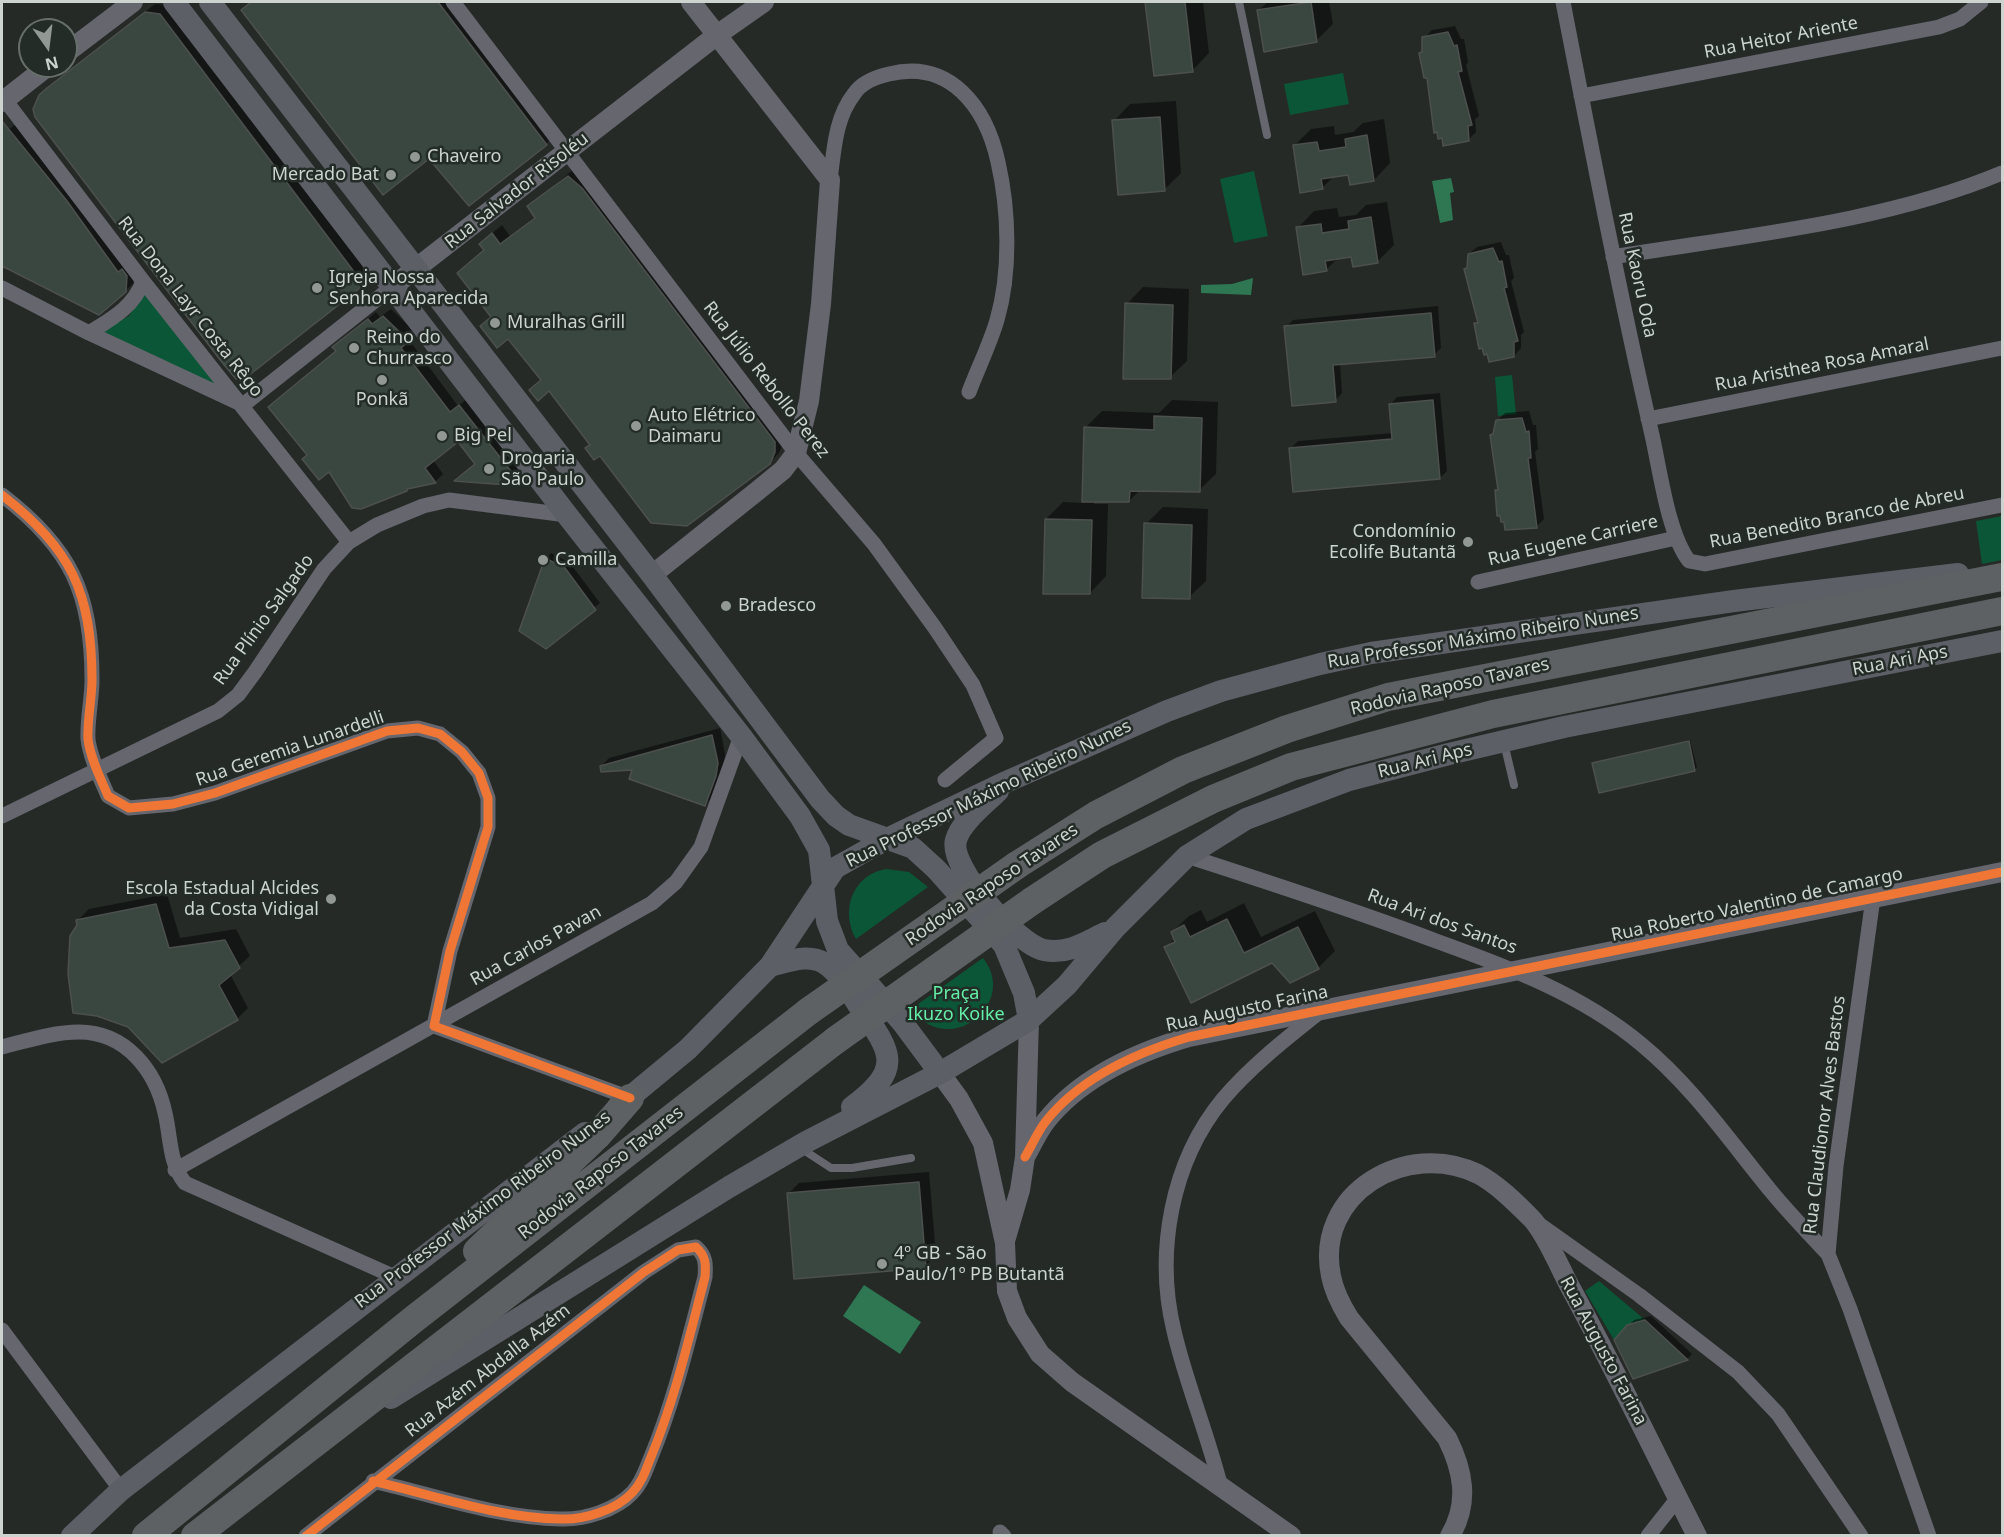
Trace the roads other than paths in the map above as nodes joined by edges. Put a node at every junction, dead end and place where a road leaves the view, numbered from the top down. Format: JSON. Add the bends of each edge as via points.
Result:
{"nodes":[{"id":1,"x":133,"y":2,"type":"edge"},
{"id":2,"x":174,"y":2,"type":"edge"},
{"id":3,"x":210,"y":2,"type":"edge"},
{"id":4,"x":453,"y":2,"type":"edge"},
{"id":5,"x":692,"y":2,"type":"edge"},
{"id":6,"x":764,"y":2,"type":"edge"},
{"id":7,"x":1239,"y":2,"type":"edge"},
{"id":8,"x":1563,"y":2,"type":"edge"},
{"id":9,"x":1981,"y":2,"type":"edge"},
{"id":10,"x":717,"y":35,"type":"junction"},
{"id":11,"x":78,"y":43,"type":"edge"},
{"id":12,"x":31,"y":78,"type":"edge"},
{"id":13,"x":1581,"y":96,"type":"junction"},
{"id":14,"x":2,"y":99,"type":"edge"},
{"id":15,"x":1267,"y":135,"type":"dead end"},
{"id":16,"x":568,"y":152,"type":"junction"},
{"id":17,"x":2002,"y":173,"type":"edge"},
{"id":18,"x":830,"y":180,"type":"junction"},
{"id":19,"x":1613,"y":257,"type":"junction"},
{"id":20,"x":416,"y":269,"type":"junction"},
{"id":21,"x":143,"y":281,"type":"junction"},
{"id":22,"x":393,"y":287,"type":"junction"},
{"id":23,"x":2,"y":288,"type":"edge"},
{"id":24,"x":89,"y":333,"type":"junction"},
{"id":25,"x":2002,"y":348,"type":"edge"},
{"id":26,"x":969,"y":392,"type":"dead end"},
{"id":27,"x":243,"y":405,"type":"junction"},
{"id":28,"x":1648,"y":419,"type":"junction"},
{"id":29,"x":796,"y":453,"type":"junction"},
{"id":30,"x":2,"y":495,"type":"edge"},
{"id":31,"x":2002,"y":505,"type":"edge"},
{"id":32,"x":567,"y":515,"type":"junction"},
{"id":33,"x":1676,"y":538,"type":"junction"},
{"id":34,"x":350,"y":542,"type":"junction"},
{"id":35,"x":1683,"y":554,"type":"joint"},
{"id":36,"x":2002,"y":569,"type":"edge"},
{"id":37,"x":652,"y":575,"type":"junction"},
{"id":38,"x":2002,"y":577,"type":"edge"},
{"id":39,"x":1479,"y":582,"type":"dead end"},
{"id":40,"x":2002,"y":611,"type":"edge"},
{"id":41,"x":2002,"y":640,"type":"edge"},
{"id":42,"x":741,"y":736,"type":"junction"},
{"id":43,"x":1504,"y":741,"type":"junction"},
{"id":44,"x":98,"y":770,"type":"junction"},
{"id":45,"x":945,"y":780,"type":"dead end"},
{"id":46,"x":1006,"y":782,"type":"junction"},
{"id":47,"x":1514,"y":785,"type":"dead end"},
{"id":48,"x":2,"y":816,"type":"edge"},
{"id":49,"x":885,"y":840,"type":"junction"},
{"id":50,"x":1187,"y":856,"type":"junction"},
{"id":51,"x":2002,"y":872,"type":"edge"},
{"id":52,"x":823,"y":883,"type":"junction"},
{"id":53,"x":1874,"y":898,"type":"junction"},
{"id":54,"x":1115,"y":928,"type":"junction"},
{"id":55,"x":770,"y":966,"type":"junction"},
{"id":56,"x":1517,"y":971,"type":"junction"},
{"id":57,"x":1323,"y":1009,"type":"junction"},
{"id":58,"x":1029,"y":1020,"type":"junction"},
{"id":59,"x":434,"y":1026,"type":"junction"},
{"id":60,"x":2,"y":1047,"type":"edge"},
{"id":61,"x":939,"y":1072,"type":"junction"},
{"id":62,"x":630,"y":1098,"type":"junction"},
{"id":63,"x":802,"y":1144,"type":"junction"},
{"id":64,"x":1025,"y":1157,"type":"junction"},
{"id":65,"x":911,"y":1158,"type":"dead end"},
{"id":66,"x":175,"y":1170,"type":"junction"},
{"id":67,"x":1533,"y":1220,"type":"junction"},
{"id":68,"x":1005,"y":1243,"type":"junction"},
{"id":69,"x":1828,"y":1254,"type":"junction"},
{"id":70,"x":395,"y":1277,"type":"junction"},
{"id":71,"x":414,"y":1319,"type":"junction"},
{"id":72,"x":2,"y":1330,"type":"edge"},
{"id":73,"x":304,"y":1449,"type":"junction"},
{"id":74,"x":373,"y":1481,"type":"junction"},
{"id":75,"x":1220,"y":1484,"type":"junction"},
{"id":76,"x":121,"y":1490,"type":"junction"},
{"id":77,"x":1678,"y":1498,"type":"junction"},
{"id":78,"x":72,"y":1536,"type":"edge"},
{"id":79,"x":146,"y":1536,"type":"edge"},
{"id":80,"x":195,"y":1536,"type":"edge"},
{"id":81,"x":306,"y":1536,"type":"edge"},
{"id":82,"x":1291,"y":1536,"type":"edge"},
{"id":83,"x":1450,"y":1536,"type":"edge"},
{"id":84,"x":1648,"y":1536,"type":"edge"},
{"id":85,"x":1697,"y":1536,"type":"edge"},
{"id":86,"x":1861,"y":1536,"type":"edge"},
{"id":87,"x":1929,"y":1536,"type":"edge"}],
"edges":[{"from":1,"to":11,"type":"street"},
{"from":2,"to":22,"type":"main road"},
{"from":3,"to":20,"type":"main road"},
{"from":4,"to":16,"type":"street","name":"Rua Júlio Rebollo Perez"},
{"from":5,"to":10,"type":"street"},
{"from":6,"to":10,"type":"street","name":"Rua Salvador Risoléu"},
{"from":7,"to":15,"type":"lane"},
{"from":8,"to":13,"type":"street","name":"Rua Kaoru Oda"},
{"from":9,"to":13,"type":"street","name":"Rua Heitor Ariente","via":[[1960,19],[1939,27]]},
{"from":10,"to":16,"type":"street","name":"Rua Salvador Risoléu"},
{"from":10,"to":18,"type":"street"},
{"from":12,"to":14,"type":"street"},
{"from":13,"to":19,"type":"street","name":"Rua Kaoru Oda"},
{"from":14,"to":21,"type":"street","name":"Rua Dona Layr Costa Rêgo"},
{"from":16,"to":20,"type":"street","name":"Rua Salvador Risoléu"},
{"from":16,"to":29,"type":"street","name":"Rua Júlio Rebollo Perez"},
{"from":17,"to":19,"type":"street","via":[[1962,190],[1885,211]]},
{"from":18,"to":26,"type":"street","via":[[837,129],[845,106],[855,91],[876,77],[902,70],[930,73],[952,81],[972,104],[998,160],[1005,241],[1004,286],[997,319]]},
{"from":18,"to":29,"type":"street","via":[[809,401]]},
{"from":19,"to":28,"type":"street","name":"Rua Kaoru Oda"},
{"from":20,"to":22,"type":"street","name":"Rua Salvador Risoléu"},
{"from":20,"to":37,"type":"main road"},
{"from":21,"to":24,"type":"street","via":[[140,291],[122,311]]},
{"from":21,"to":27,"type":"street","name":"Rua Dona Layr Costa Rêgo"},
{"from":22,"to":27,"type":"street","name":"Rua Salvador Risoléu"},
{"from":22,"to":32,"type":"main road"},
{"from":23,"to":24,"type":"street"},
{"from":24,"to":27,"type":"street"},
{"from":25,"to":28,"type":"street","name":"Rua Aristhea Rosa Amaral"},
{"from":27,"to":34,"type":"street","name":"Rua Dona Layr Costa Rêgo"},
{"from":28,"to":33,"type":"street","name":"Rua Kaoru Oda"},
{"from":29,"to":37,"type":"street","via":[[783,470]]},
{"from":29,"to":45,"type":"street","name":"Rua Júlio Rebollo Perez","via":[[874,544],[973,685],[996,738]]},
{"from":30,"to":44,"type":"street","name":"Rua Geremia Lunardelli","via":[[40,528],[79,585],[91,640],[88,741]]},
{"from":31,"to":35,"type":"street","name":"Rua Benedito Branco de Abreu","via":[[1705,564],[1689,561]]},
{"from":32,"to":34,"type":"street","name":"Rua Plínio Salgado","via":[[449,500],[395,516]]},
{"from":32,"to":42,"type":"main road"},
{"from":33,"to":35,"type":"street","name":"Rua Kaoru Oda"},
{"from":33,"to":39,"type":"street","name":"Rua Eugene Carriere"},
{"from":34,"to":44,"type":"street","name":"Rua Plínio Salgado","via":[[324,569],[238,695],[218,711]]},
{"from":36,"to":46,"type":"main road","name":"Rua Professor Máximo Ribeiro Nunes","via":[[1734,601],[1371,653],[1221,691],[1111,734]]},
{"from":37,"to":49,"type":"main road","via":[[820,799],[849,825]]},
{"from":38,"to":71,"type":"highway","name":"Rodovia Raposo Tavares","bridge":true,"via":[[1388,697],[1287,729],[1184,770],[1096,815],[1017,865],[809,1011]]},
{"from":40,"to":73,"type":"highway","name":"Rodovia Raposo Tavares","bridge":true,"via":[[1493,714],[1290,767],[1213,799],[1102,855],[836,1040]]},
{"from":41,"to":43,"type":"main road","name":"Rua Ari Aps"},
{"from":42,"to":52,"type":"main road","via":[[808,828],[819,850]]},
{"from":42,"to":59,"type":"street","name":"Rua Carlos Pavan","via":[[701,848],[676,882],[652,903]]},
{"from":43,"to":47,"type":"lane"},
{"from":43,"to":50,"type":"main road","name":"Rua Ari Aps","via":[[1301,796],[1246,819]]},
{"from":44,"to":48,"type":"street","name":"Rua Plínio Salgado"},
{"from":44,"to":59,"type":"street","name":"Rua Geremia Lunardelli","via":[[108,796],[118,803],[129,808],[172,804],[215,793],[387,731],[418,728],[440,734],[479,773],[488,798],[488,827],[450,951]]},
{"from":46,"to":49,"type":"main road","name":"Rua Professor Máximo Ribeiro Nunes"},
{"from":46,"to":54,"type":"main road","via":[[959,833],[955,855],[962,870],[1030,946],[1062,951]]},
{"from":49,"to":52,"type":"main road","name":"Rua Professor Máximo Ribeiro Nunes","via":[[835,868]]},
{"from":49,"to":58,"type":"main road","via":[[913,848],[1004,945],[1024,993]]},
{"from":50,"to":54,"type":"main road","name":"Rua Ari Aps"},
{"from":50,"to":56,"type":"street","name":"Rua Ari dos Santos","via":[[1351,909]]},
{"from":51,"to":53,"type":"street","name":"Rua Roberto Valentino de Camargo"},
{"from":52,"to":55,"type":"main road","name":"Rua Professor Máximo Ribeiro Nunes"},
{"from":52,"to":61,"type":"main road","via":[[828,921],[838,950],[902,1022]]},
{"from":53,"to":56,"type":"street","name":"Rua Roberto Valentino de Camargo"},
{"from":53,"to":69,"type":"street","name":"Rua Claudionor Alves Bastos","via":[[1836,1166]]},
{"from":54,"to":58,"type":"main road","name":"Rua Ari Aps","via":[[1067,985]]},
{"from":55,"to":62,"type":"main road","name":"Rua Professor Máximo Ribeiro Nunes","via":[[688,1049]]},
{"from":55,"to":63,"type":"main road","via":[[797,959],[823,963],[838,976],[883,1040],[888,1055],[884,1078],[874,1090]]},
{"from":56,"to":57,"type":"street","name":"Rua Augusto Farina"},
{"from":56,"to":69,"type":"street","name":"Rua Ari dos Santos","via":[[1568,995],[1617,1025],[1669,1068],[1771,1192]]},
{"from":57,"to":64,"type":"street","name":"Rua Augusto Farina","via":[[1189,1037],[1133,1056],[1103,1072],[1046,1120]]},
{"from":57,"to":75,"type":"street","via":[[1223,1100],[1183,1169],[1172,1208],[1166,1270],[1168,1301]]},
{"from":58,"to":61,"type":"main road","name":"Rua Ari Aps"},
{"from":58,"to":64,"type":"street","name":"Rua Augusto Farina"},
{"from":59,"to":62,"type":"street"},
{"from":59,"to":66,"type":"street","name":"Rua Carlos Pavan"},
{"from":60,"to":66,"type":"street","via":[[80,1032],[126,1047],[145,1064],[158,1085]]},
{"from":61,"to":63,"type":"main road","name":"Rua Azém Abdalla Azém"},
{"from":61,"to":68,"type":"street","name":"Rua Augusto Farina","via":[[983,1143]]},
{"from":62,"to":70,"type":"main road","name":"Rua Professor Máximo Ribeiro Nunes"},
{"from":62,"to":71,"type":"highway"},
{"from":63,"to":65,"type":"lane","via":[[831,1168]]},
{"from":63,"to":73,"type":"main road","name":"Rua Azém Abdalla Azém"},
{"from":64,"to":68,"type":"street","name":"Rua Augusto Farina"},
{"from":66,"to":70,"type":"street","via":[[185,1183],[201,1192]]},
{"from":67,"to":77,"type":"street","name":"Rua Augusto Farina","via":[[1634,1407]]},
{"from":67,"to":83,"type":"street","name":"Rua Augusto Farina","via":[[1478,1174],[1454,1166],[1413,1163],[1396,1167],[1365,1184],[1336,1225],[1330,1248],[1337,1297],[1365,1340],[1446,1438],[1458,1461],[1463,1482],[1462,1508]]},
{"from":67,"to":86,"type":"street","via":[[1738,1372],[1778,1414]]},
{"from":68,"to":75,"type":"street","name":"Rua Augusto Farina","via":[[1008,1291],[1017,1318],[1040,1354],[1072,1382]]},
{"from":69,"to":87,"type":"street","name":"Rua Claudionor Alves Bastos"},
{"from":70,"to":76,"type":"main road","name":"Rua Professor Máximo Ribeiro Nunes"},
{"from":71,"to":79,"type":"highway","name":"Rodovia Raposo Tavares"},
{"from":72,"to":76,"type":"street"},
{"from":73,"to":80,"type":"highway","name":"Rodovia Raposo Tavares"},
{"from":74,"to":74,"type":"street","name":"Rua Azém Abdalla Azém","via":[[503,1511],[561,1519],[610,1508],[632,1493],[642,1479],[673,1396],[702,1288],[705,1257],[696,1246],[678,1250],[644,1272]]},
{"from":74,"to":81,"type":"street","name":"Rua Azém Abdalla Azém"},
{"from":75,"to":82,"type":"street","name":"Rua Augusto Farina"},
{"from":76,"to":78,"type":"main road","name":"Rua Professor Máximo Ribeiro Nunes"},
{"from":77,"to":84,"type":"street"},
{"from":77,"to":85,"type":"street","name":"Rua Augusto Farina"}]}
